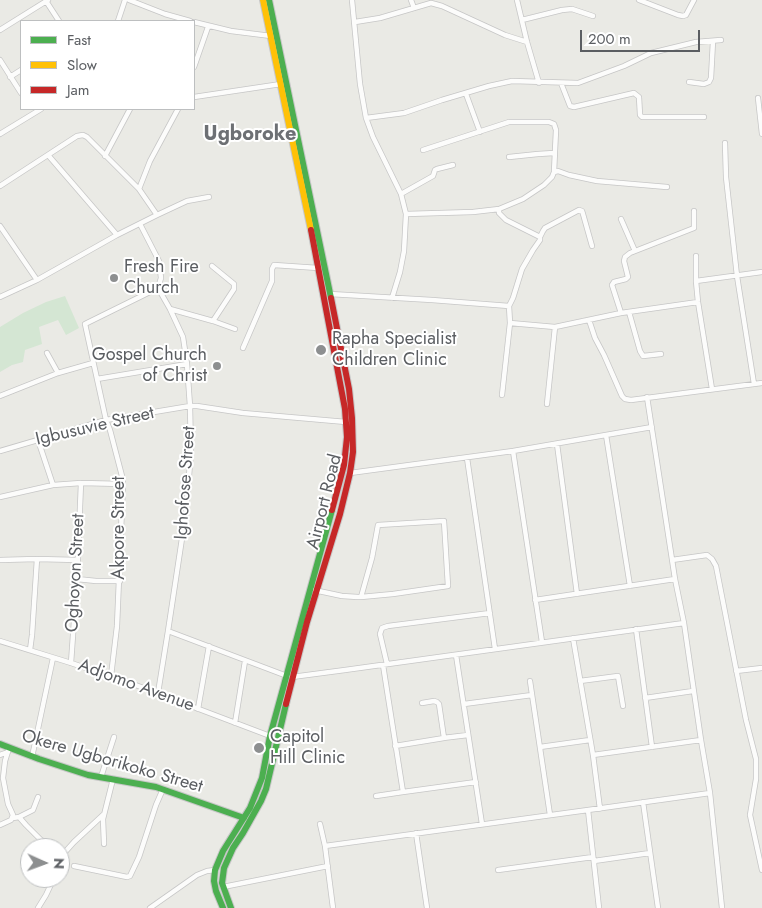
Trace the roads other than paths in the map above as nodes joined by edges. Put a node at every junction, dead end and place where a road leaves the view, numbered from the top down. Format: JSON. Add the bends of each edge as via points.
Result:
{"nodes":[{"id":1,"x":127,"y":0,"type":"edge"},
{"id":2,"x":263,"y":0,"type":"edge"},
{"id":3,"x":269,"y":0,"type":"edge"},
{"id":4,"x":352,"y":0,"type":"edge"},
{"id":5,"x":411,"y":0,"type":"edge"},
{"id":6,"x":444,"y":0,"type":"edge"},
{"id":7,"x":517,"y":0,"type":"edge"},
{"id":8,"x":639,"y":0,"type":"edge"},
{"id":9,"x":694,"y":0,"type":"edge"},
{"id":10,"x":47,"y":1,"type":"edge"},
{"id":11,"x":442,"y":6,"type":"junction"},
{"id":12,"x":414,"y":8,"type":"junction"},
{"id":13,"x":593,"y":16,"type":"dead end"},
{"id":14,"x":58,"y":20,"type":"edge"},
{"id":15,"x":118,"y":20,"type":"edge"},
{"id":16,"x":186,"y":20,"type":"edge"},
{"id":17,"x":522,"y":20,"type":"junction"},
{"id":18,"x":195,"y":22,"type":"edge"},
{"id":19,"x":355,"y":22,"type":"junction"},
{"id":20,"x":208,"y":26,"type":"junction"},
{"id":21,"x":0,"y":30,"type":"edge"},
{"id":22,"x":271,"y":36,"type":"junction"},
{"id":23,"x":721,"y":40,"type":"dead end"},
{"id":24,"x":713,"y":41,"type":"junction"},
{"id":25,"x":527,"y":42,"type":"junction"},
{"id":26,"x":0,"y":60,"type":"edge"},
{"id":27,"x":195,"y":64,"type":"edge"},
{"id":28,"x":20,"y":71,"type":"edge"},
{"id":29,"x":10,"y":77,"type":"junction"},
{"id":30,"x":689,"y":82,"type":"dead end"},
{"id":31,"x":539,"y":83,"type":"junction"},
{"id":32,"x":560,"y":83,"type":"junction"},
{"id":33,"x":281,"y":84,"type":"junction"},
{"id":34,"x":20,"y":92,"type":"edge"},
{"id":35,"x":466,"y":94,"type":"junction"},
{"id":36,"x":195,"y":97,"type":"edge"},
{"id":37,"x":758,"y":98,"type":"dead end"},
{"id":38,"x":129,"y":110,"type":"edge"},
{"id":39,"x":177,"y":110,"type":"edge"},
{"id":40,"x":33,"y":111,"type":"edge"},
{"id":41,"x":366,"y":118,"type":"junction"},
{"id":42,"x":704,"y":118,"type":"dead end"},
{"id":43,"x":480,"y":132,"type":"junction"},
{"id":44,"x":0,"y":134,"type":"edge"},
{"id":45,"x":762,"y":134,"type":"edge"},
{"id":46,"x":724,"y":143,"type":"dead end"},
{"id":47,"x":423,"y":150,"type":"dead end"},
{"id":48,"x":554,"y":153,"type":"junction"},
{"id":49,"x":48,"y":155,"type":"junction"},
{"id":50,"x":105,"y":156,"type":"junction"},
{"id":51,"x":509,"y":157,"type":"dead end"},
{"id":52,"x":453,"y":166,"type":"dead end"},
{"id":53,"x":554,"y":172,"type":"junction"},
{"id":54,"x":0,"y":186,"type":"edge"},
{"id":55,"x":668,"y":187,"type":"dead end"},
{"id":56,"x":139,"y":189,"type":"junction"},
{"id":57,"x":400,"y":194,"type":"junction"},
{"id":58,"x":209,"y":197,"type":"dead end"},
{"id":59,"x":499,"y":208,"type":"junction"},
{"id":60,"x":694,"y":211,"type":"dead end"},
{"id":61,"x":406,"y":214,"type":"junction"},
{"id":62,"x":157,"y":215,"type":"junction"},
{"id":63,"x":621,"y":219,"type":"dead end"},
{"id":64,"x":140,"y":224,"type":"junction"},
{"id":65,"x":0,"y":226,"type":"edge"},
{"id":66,"x":6,"y":235,"type":"junction"},
{"id":67,"x":117,"y":236,"type":"junction"},
{"id":68,"x":540,"y":237,"type":"junction"},
{"id":69,"x":0,"y":239,"type":"edge"},
{"id":70,"x":592,"y":246,"type":"dead end"},
{"id":71,"x":635,"y":250,"type":"junction"},
{"id":72,"x":696,"y":256,"type":"dead end"},
{"id":73,"x":212,"y":266,"type":"dead end"},
{"id":74,"x":318,"y":268,"type":"junction"},
{"id":75,"x":762,"y":272,"type":"edge"},
{"id":76,"x":737,"y":276,"type":"junction"},
{"id":77,"x":36,"y":280,"type":"junction"},
{"id":78,"x":696,"y":281,"type":"junction"},
{"id":79,"x":158,"y":288,"type":"junction"},
{"id":80,"x":330,"y":294,"type":"junction"},
{"id":81,"x":0,"y":297,"type":"edge"},
{"id":82,"x":392,"y":298,"type":"junction"},
{"id":83,"x":698,"y":302,"type":"junction"},
{"id":84,"x":509,"y":306,"type":"junction"},
{"id":85,"x":170,"y":309,"type":"junction"},
{"id":86,"x":629,"y":312,"type":"junction"},
{"id":87,"x":621,"y":313,"type":"junction"},
{"id":88,"x":589,"y":320,"type":"junction"},
{"id":89,"x":213,"y":321,"type":"junction"},
{"id":90,"x":510,"y":323,"type":"junction"},
{"id":91,"x":555,"y":327,"type":"junction"},
{"id":92,"x":235,"y":329,"type":"dead end"},
{"id":93,"x":243,"y":348,"type":"dead end"},
{"id":94,"x":47,"y":354,"type":"dead end"},
{"id":95,"x":660,"y":354,"type":"dead end"},
{"id":96,"x":93,"y":362,"type":"junction"},
{"id":97,"x":187,"y":364,"type":"junction"},
{"id":98,"x":58,"y":373,"type":"junction"},
{"id":99,"x":97,"y":379,"type":"junction"},
{"id":100,"x":762,"y":383,"type":"edge"},
{"id":101,"x":754,"y":384,"type":"junction"},
{"id":102,"x":712,"y":389,"type":"junction"},
{"id":103,"x":502,"y":395,"type":"dead end"},
{"id":104,"x":0,"y":396,"type":"edge"},
{"id":105,"x":647,"y":397,"type":"junction"},
{"id":106,"x":547,"y":404,"type":"dead end"},
{"id":107,"x":190,"y":406,"type":"junction"},
{"id":108,"x":106,"y":420,"type":"junction"},
{"id":109,"x":346,"y":422,"type":"junction"},
{"id":110,"x":652,"y":427,"type":"junction"},
{"id":111,"x":606,"y":435,"type":"junction"},
{"id":112,"x":38,"y":440,"type":"junction"},
{"id":113,"x":557,"y":444,"type":"junction"},
{"id":114,"x":0,"y":451,"type":"edge"},
{"id":115,"x":513,"y":451,"type":"junction"},
{"id":116,"x":467,"y":458,"type":"junction"},
{"id":117,"x":350,"y":473,"type":"junction"},
{"id":118,"x":81,"y":482,"type":"junction"},
{"id":119,"x":123,"y":484,"type":"junction"},
{"id":120,"x":53,"y":485,"type":"junction"},
{"id":121,"x":0,"y":497,"type":"edge"},
{"id":122,"x":37,"y":559,"type":"junction"},
{"id":123,"x":0,"y":560,"type":"edge"},
{"id":124,"x":78,"y":560,"type":"junction"},
{"id":125,"x":672,"y":560,"type":"junction"},
{"id":126,"x":77,"y":579,"type":"junction"},
{"id":127,"x":675,"y":579,"type":"junction"},
{"id":128,"x":120,"y":581,"type":"junction"},
{"id":129,"x":630,"y":586,"type":"junction"},
{"id":130,"x":312,"y":593,"type":"junction"},
{"id":131,"x":576,"y":594,"type":"junction"},
{"id":132,"x":361,"y":597,"type":"junction"},
{"id":133,"x":535,"y":600,"type":"junction"},
{"id":134,"x":490,"y":613,"type":"junction"},
{"id":135,"x":684,"y":623,"type":"junction"},
{"id":136,"x":636,"y":629,"type":"junction"},
{"id":137,"x":168,"y":631,"type":"junction"},
{"id":138,"x":573,"y":638,"type":"junction"},
{"id":139,"x":0,"y":641,"type":"edge"},
{"id":140,"x":542,"y":642,"type":"junction"},
{"id":141,"x":209,"y":646,"type":"junction"},
{"id":142,"x":495,"y":649,"type":"junction"},
{"id":143,"x":30,"y":650,"type":"junction"},
{"id":144,"x":456,"y":655,"type":"junction"},
{"id":145,"x":54,"y":658,"type":"junction"},
{"id":146,"x":245,"y":661,"type":"junction"},
{"id":147,"x":71,"y":662,"type":"junction"},
{"id":148,"x":385,"y":664,"type":"junction"},
{"id":149,"x":762,"y":668,"type":"edge"},
{"id":150,"x":736,"y":671,"type":"junction"},
{"id":151,"x":111,"y":676,"type":"junction"},
{"id":152,"x":289,"y":676,"type":"junction"},
{"id":153,"x":530,"y":681,"type":"dead end"},
{"id":154,"x":580,"y":681,"type":"junction"},
{"id":155,"x":694,"y":691,"type":"junction"},
{"id":156,"x":158,"y":693,"type":"junction"},
{"id":157,"x":532,"y":695,"type":"junction"},
{"id":158,"x":646,"y":698,"type":"junction"},
{"id":159,"x":422,"y":703,"type":"dead end"},
{"id":160,"x":464,"y":704,"type":"junction"},
{"id":161,"x":623,"y":706,"type":"dead end"},
{"id":162,"x":198,"y":709,"type":"junction"},
{"id":163,"x":235,"y":723,"type":"junction"},
{"id":164,"x":468,"y":735,"type":"junction"},
{"id":165,"x":270,"y":736,"type":"junction"},
{"id":166,"x":114,"y":737,"type":"dead end"},
{"id":167,"x":439,"y":739,"type":"junction"},
{"id":168,"x":590,"y":740,"type":"junction"},
{"id":169,"x":701,"y":740,"type":"junction"},
{"id":170,"x":0,"y":744,"type":"edge"},
{"id":171,"x":395,"y":746,"type":"junction"},
{"id":172,"x":652,"y":746,"type":"junction"},
{"id":173,"x":540,"y":747,"type":"junction"},
{"id":174,"x":8,"y":750,"type":"junction"},
{"id":175,"x":593,"y":754,"type":"junction"},
{"id":176,"x":0,"y":755,"type":"edge"},
{"id":177,"x":32,"y":757,"type":"junction"},
{"id":178,"x":101,"y":777,"type":"junction"},
{"id":179,"x":762,"y":778,"type":"edge"},
{"id":180,"x":1,"y":779,"type":"edge"},
{"id":181,"x":113,"y":779,"type":"junction"},
{"id":182,"x":756,"y":779,"type":"junction"},
{"id":183,"x":476,"y":782,"type":"junction"},
{"id":184,"x":163,"y":789,"type":"junction"},
{"id":185,"x":403,"y":792,"type":"junction"},
{"id":186,"x":710,"y":792,"type":"junction"},
{"id":187,"x":376,"y":796,"type":"dead end"},
{"id":188,"x":38,"y":797,"type":"dead end"},
{"id":189,"x":643,"y":802,"type":"junction"},
{"id":190,"x":600,"y":809,"type":"junction"},
{"id":191,"x":588,"y":810,"type":"junction"},
{"id":192,"x":104,"y":814,"type":"junction"},
{"id":193,"x":550,"y":815,"type":"junction"},
{"id":194,"x":19,"y":817,"type":"junction"},
{"id":195,"x":13,"y":818,"type":"junction"},
{"id":196,"x":244,"y":818,"type":"junction"},
{"id":197,"x":320,"y":824,"type":"dead end"},
{"id":198,"x":482,"y":824,"type":"junction"},
{"id":199,"x":0,"y":825,"type":"edge"},
{"id":200,"x":416,"y":833,"type":"junction"},
{"id":201,"x":39,"y":838,"type":"edge"},
{"id":202,"x":104,"y":844,"type":"dead end"},
{"id":203,"x":70,"y":846,"type":"edge"},
{"id":204,"x":325,"y":846,"type":"junction"},
{"id":205,"x":650,"y":852,"type":"junction"},
{"id":206,"x":594,"y":859,"type":"junction"},
{"id":207,"x":74,"y":866,"type":"dead end"},
{"id":208,"x":328,"y":866,"type":"junction"},
{"id":209,"x":215,"y":870,"type":"junction"},
{"id":210,"x":498,"y":870,"type":"dead end"},
{"id":211,"x":762,"y":870,"type":"edge"},
{"id":212,"x":222,"y":887,"type":"junction"},
{"id":213,"x":49,"y":888,"type":"edge"},
{"id":214,"x":38,"y":908,"type":"edge"},
{"id":215,"x":150,"y":908,"type":"edge"},
{"id":216,"x":223,"y":908,"type":"edge"},
{"id":217,"x":231,"y":908,"type":"edge"},
{"id":218,"x":333,"y":908,"type":"edge"},
{"id":219,"x":427,"y":908,"type":"edge"},
{"id":220,"x":599,"y":908,"type":"edge"},
{"id":221,"x":658,"y":908,"type":"edge"},
{"id":222,"x":722,"y":908,"type":"edge"}],
"edges":[{"from":1,"to":15,"type":"street"},
{"from":1,"to":16,"type":"street"},
{"from":2,"to":22,"type":"main road","name":"Airport Road"},
{"from":3,"to":80,"type":"main road","name":"Airport Road"},
{"from":4,"to":19,"type":"street"},
{"from":5,"to":12,"type":"street"},
{"from":6,"to":11,"type":"street"},
{"from":7,"to":17,"type":"street"},
{"from":8,"to":9,"type":"street","via":[[683,16]]},
{"from":10,"to":14,"type":"street"},
{"from":10,"to":21,"type":"street"},
{"from":11,"to":12,"type":"street","via":[[431,3]]},
{"from":11,"to":25,"type":"street"},
{"from":12,"to":19,"type":"street"},
{"from":13,"to":17,"type":"street","via":[[572,9]]},
{"from":17,"to":25,"type":"street"},
{"from":18,"to":20,"type":"street"},
{"from":19,"to":41,"type":"street"},
{"from":20,"to":22,"type":"street"},
{"from":20,"to":27,"type":"street"},
{"from":22,"to":33,"type":"main road","name":"Airport Road"},
{"from":23,"to":24,"type":"street"},
{"from":24,"to":30,"type":"street","via":[[709,82]]},
{"from":24,"to":32,"type":"street","via":[[651,53],[578,83]]},
{"from":25,"to":31,"type":"street"},
{"from":26,"to":29,"type":"street"},
{"from":28,"to":29,"type":"street"},
{"from":29,"to":34,"type":"street"},
{"from":31,"to":32,"type":"street"},
{"from":31,"to":35,"type":"street","via":[[512,81]]},
{"from":32,"to":42,"type":"street","via":[[570,106],[574,107],[634,94],[639,97],[642,117]]},
{"from":33,"to":36,"type":"street"},
{"from":33,"to":74,"type":"main road","name":"Airport Road"},
{"from":35,"to":41,"type":"street","via":[[404,113]]},
{"from":35,"to":43,"type":"street"},
{"from":37,"to":45,"type":"street"},
{"from":38,"to":50,"type":"street"},
{"from":39,"to":56,"type":"street"},
{"from":40,"to":44,"type":"street"},
{"from":41,"to":57,"type":"street"},
{"from":43,"to":47,"type":"street"},
{"from":43,"to":48,"type":"street","via":[[508,122],[549,122],[556,130]]},
{"from":46,"to":76,"type":"street"},
{"from":48,"to":51,"type":"street"},
{"from":48,"to":53,"type":"street"},
{"from":49,"to":50,"type":"street","via":[[83,135]]},
{"from":49,"to":54,"type":"street"},
{"from":49,"to":67,"type":"street"},
{"from":50,"to":56,"type":"street"},
{"from":52,"to":57,"type":"street","via":[[435,170],[433,176]]},
{"from":53,"to":55,"type":"street","via":[[597,181]]},
{"from":53,"to":59,"type":"street","via":[[544,185],[523,200]]},
{"from":56,"to":62,"type":"street"},
{"from":57,"to":61,"type":"street"},
{"from":58,"to":62,"type":"street"},
{"from":59,"to":61,"type":"street"},
{"from":59,"to":68,"type":"street","via":[[499,213],[506,220]]},
{"from":60,"to":71,"type":"street","via":[[694,228]]},
{"from":61,"to":82,"type":"street","via":[[404,251]]},
{"from":62,"to":64,"type":"street"},
{"from":63,"to":71,"type":"street"},
{"from":64,"to":67,"type":"street"},
{"from":64,"to":79,"type":"street","via":[[159,261],[161,278]]},
{"from":65,"to":66,"type":"street"},
{"from":66,"to":69,"type":"street"},
{"from":66,"to":77,"type":"street"},
{"from":67,"to":77,"type":"street"},
{"from":68,"to":70,"type":"street","via":[[546,228],[580,210]]},
{"from":68,"to":84,"type":"street","via":[[522,269]]},
{"from":71,"to":87,"type":"street","via":[[625,257],[628,277],[612,285]]},
{"from":72,"to":78,"type":"street"},
{"from":73,"to":89,"type":"street","via":[[234,284]]},
{"from":74,"to":93,"type":"street","via":[[274,265],[272,282]]},
{"from":74,"to":109,"type":"main road","name":"Airport Road"},
{"from":75,"to":76,"type":"street"},
{"from":76,"to":78,"type":"street"},
{"from":76,"to":101,"type":"street"},
{"from":77,"to":81,"type":"street"},
{"from":78,"to":83,"type":"street"},
{"from":79,"to":85,"type":"street","name":"Ighofose Street"},
{"from":79,"to":96,"type":"street","name":"Akpore Street","via":[[85,324]]},
{"from":80,"to":82,"type":"street"},
{"from":80,"to":117,"type":"main road","name":"Airport Road","via":[[349,389],[353,452]]},
{"from":82,"to":84,"type":"street"},
{"from":83,"to":86,"type":"street"},
{"from":83,"to":102,"type":"street"},
{"from":84,"to":90,"type":"street"},
{"from":85,"to":89,"type":"street"},
{"from":85,"to":97,"type":"street","name":"Ighofose Street","via":[[183,337]]},
{"from":86,"to":87,"type":"street"},
{"from":86,"to":95,"type":"street","via":[[640,351],[644,356]]},
{"from":87,"to":88,"type":"street"},
{"from":88,"to":91,"type":"street"},
{"from":88,"to":105,"type":"street","via":[[622,396],[631,400]]},
{"from":89,"to":92,"type":"street"},
{"from":90,"to":91,"type":"street"},
{"from":90,"to":103,"type":"street"},
{"from":91,"to":106,"type":"street"},
{"from":94,"to":98,"type":"street"},
{"from":96,"to":98,"type":"street"},
{"from":96,"to":99,"type":"street","name":"Akpore Street"},
{"from":97,"to":99,"type":"street"},
{"from":97,"to":107,"type":"street","name":"Ighofose Street"},
{"from":98,"to":104,"type":"street"},
{"from":99,"to":108,"type":"street","name":"Akpore Street"},
{"from":100,"to":101,"type":"street"},
{"from":101,"to":102,"type":"street"},
{"from":102,"to":105,"type":"street"},
{"from":105,"to":110,"type":"street"},
{"from":107,"to":108,"type":"street","name":"Igbusuvie Street"},
{"from":107,"to":109,"type":"street","name":"Igbusuvie Street"},
{"from":107,"to":137,"type":"street","name":"Ighofose Street","via":[[192,452]]},
{"from":108,"to":112,"type":"street","name":"Igbusuvie Street"},
{"from":108,"to":119,"type":"street","name":"Akpore Street"},
{"from":109,"to":130,"type":"main road","name":"Airport Road","via":[[344,465]]},
{"from":110,"to":111,"type":"street"},
{"from":110,"to":125,"type":"street"},
{"from":111,"to":113,"type":"street"},
{"from":111,"to":129,"type":"street"},
{"from":112,"to":114,"type":"street","name":"Igbusuvie Street"},
{"from":112,"to":120,"type":"street"},
{"from":113,"to":115,"type":"street"},
{"from":113,"to":131,"type":"street"},
{"from":115,"to":116,"type":"street"},
{"from":115,"to":133,"type":"street"},
{"from":116,"to":117,"type":"street"},
{"from":116,"to":134,"type":"street"},
{"from":117,"to":130,"type":"main road","name":"Airport Road","via":[[340,514]]},
{"from":118,"to":119,"type":"street"},
{"from":118,"to":120,"type":"street"},
{"from":118,"to":124,"type":"street","name":"Oghoyon Street"},
{"from":119,"to":128,"type":"street","name":"Akpore Street"},
{"from":120,"to":121,"type":"street"},
{"from":122,"to":123,"type":"street"},
{"from":122,"to":124,"type":"street"},
{"from":122,"to":143,"type":"street"},
{"from":124,"to":126,"type":"street","name":"Oghoyon Street"},
{"from":125,"to":127,"type":"street"},
{"from":125,"to":150,"type":"street","via":[[706,555],[712,559]]},
{"from":126,"to":128,"type":"street"},
{"from":126,"to":147,"type":"street","name":"Oghoyon Street"},
{"from":127,"to":129,"type":"street"},
{"from":127,"to":135,"type":"street"},
{"from":128,"to":151,"type":"street","name":"Akpore Street"},
{"from":129,"to":131,"type":"street"},
{"from":130,"to":132,"type":"street"},
{"from":130,"to":152,"type":"main road","name":"Airport Road"},
{"from":131,"to":133,"type":"street"},
{"from":132,"to":132,"type":"street","via":[[448,586],[444,521],[378,524]]},
{"from":133,"to":140,"type":"street"},
{"from":134,"to":142,"type":"street"},
{"from":134,"to":148,"type":"street","via":[[382,628]]},
{"from":135,"to":136,"type":"street"},
{"from":135,"to":155,"type":"street"},
{"from":136,"to":138,"type":"street"},
{"from":136,"to":158,"type":"street"},
{"from":137,"to":141,"type":"street"},
{"from":137,"to":156,"type":"street","name":"Ighofose Street"},
{"from":138,"to":140,"type":"street"},
{"from":138,"to":154,"type":"street"},
{"from":139,"to":143,"type":"street","name":"Adjomo Avenue"},
{"from":140,"to":142,"type":"street"},
{"from":141,"to":146,"type":"street"},
{"from":141,"to":162,"type":"street"},
{"from":142,"to":144,"type":"street"},
{"from":143,"to":145,"type":"street","name":"Adjomo Avenue"},
{"from":144,"to":148,"type":"street"},
{"from":144,"to":160,"type":"street"},
{"from":145,"to":147,"type":"street","name":"Adjomo Avenue"},
{"from":145,"to":177,"type":"street"},
{"from":146,"to":152,"type":"street"},
{"from":146,"to":163,"type":"street"},
{"from":147,"to":151,"type":"street","name":"Adjomo Avenue"},
{"from":148,"to":152,"type":"street"},
{"from":148,"to":171,"type":"street"},
{"from":149,"to":150,"type":"street"},
{"from":150,"to":182,"type":"street","via":[[756,759]]},
{"from":151,"to":156,"type":"street","name":"Adjomo Avenue"},
{"from":152,"to":165,"type":"main road","name":"Airport Road"},
{"from":152,"to":212,"type":"main road","name":"Airport Road","via":[[266,789],[227,859]]},
{"from":153,"to":157,"type":"street"},
{"from":154,"to":161,"type":"street","via":[[618,676]]},
{"from":154,"to":168,"type":"street"},
{"from":155,"to":158,"type":"street"},
{"from":155,"to":169,"type":"street"},
{"from":156,"to":162,"type":"street","name":"Adjomo Avenue"},
{"from":157,"to":160,"type":"street"},
{"from":157,"to":173,"type":"street"},
{"from":158,"to":172,"type":"street"},
{"from":159,"to":167,"type":"street","via":[[434,701],[439,704],[444,738]]},
{"from":160,"to":164,"type":"street"},
{"from":162,"to":163,"type":"street","name":"Adjomo Avenue"},
{"from":163,"to":165,"type":"street","name":"Adjomo Avenue"},
{"from":164,"to":167,"type":"street"},
{"from":164,"to":183,"type":"street"},
{"from":165,"to":196,"type":"main road","name":"Airport Road","via":[[262,778]]},
{"from":166,"to":178,"type":"street"},
{"from":167,"to":171,"type":"street"},
{"from":168,"to":173,"type":"street"},
{"from":168,"to":175,"type":"street"},
{"from":169,"to":172,"type":"street"},
{"from":169,"to":186,"type":"street"},
{"from":170,"to":174,"type":"main road","name":"Okere Ugborikoko Street"},
{"from":171,"to":185,"type":"street"},
{"from":172,"to":175,"type":"street"},
{"from":173,"to":193,"type":"street"},
{"from":174,"to":176,"type":"street"},
{"from":174,"to":177,"type":"main road","name":"Okere Ugborikoko Street"},
{"from":174,"to":180,"type":"street"},
{"from":175,"to":190,"type":"street"},
{"from":177,"to":178,"type":"main road","name":"Okere Ugborikoko Street"},
{"from":178,"to":181,"type":"main road","name":"Okere Ugborikoko Street"},
{"from":179,"to":182,"type":"street"},
{"from":180,"to":195,"type":"street"},
{"from":181,"to":184,"type":"main road","name":"Okere Ugborikoko Street"},
{"from":181,"to":192,"type":"street"},
{"from":182,"to":211,"type":"street","via":[[750,815]]},
{"from":183,"to":185,"type":"street"},
{"from":183,"to":198,"type":"street"},
{"from":184,"to":196,"type":"main road","name":"Okere Ugborikoko Street"},
{"from":184,"to":207,"type":"street","via":[[130,876]]},
{"from":185,"to":187,"type":"street"},
{"from":186,"to":189,"type":"street"},
{"from":186,"to":222,"type":"street"},
{"from":188,"to":194,"type":"street","via":[[33,810]]},
{"from":189,"to":190,"type":"street"},
{"from":189,"to":205,"type":"street"},
{"from":190,"to":191,"type":"street"},
{"from":191,"to":193,"type":"street"},
{"from":191,"to":206,"type":"street"},
{"from":192,"to":202,"type":"street"},
{"from":192,"to":203,"type":"street"},
{"from":193,"to":198,"type":"street"},
{"from":194,"to":195,"type":"street"},
{"from":194,"to":201,"type":"street"},
{"from":195,"to":199,"type":"street"},
{"from":196,"to":209,"type":"main road","name":"Airport Road"},
{"from":197,"to":204,"type":"street"},
{"from":198,"to":200,"type":"street"},
{"from":200,"to":204,"type":"street"},
{"from":200,"to":219,"type":"street"},
{"from":204,"to":208,"type":"street"},
{"from":205,"to":206,"type":"street"},
{"from":205,"to":221,"type":"street"},
{"from":206,"to":210,"type":"street"},
{"from":206,"to":220,"type":"street"},
{"from":208,"to":212,"type":"street"},
{"from":208,"to":218,"type":"street"},
{"from":209,"to":215,"type":"street","via":[[197,875]]},
{"from":209,"to":216,"type":"main road","via":[[216,891]]},
{"from":212,"to":217,"type":"main road"},
{"from":213,"to":214,"type":"street"}]}
